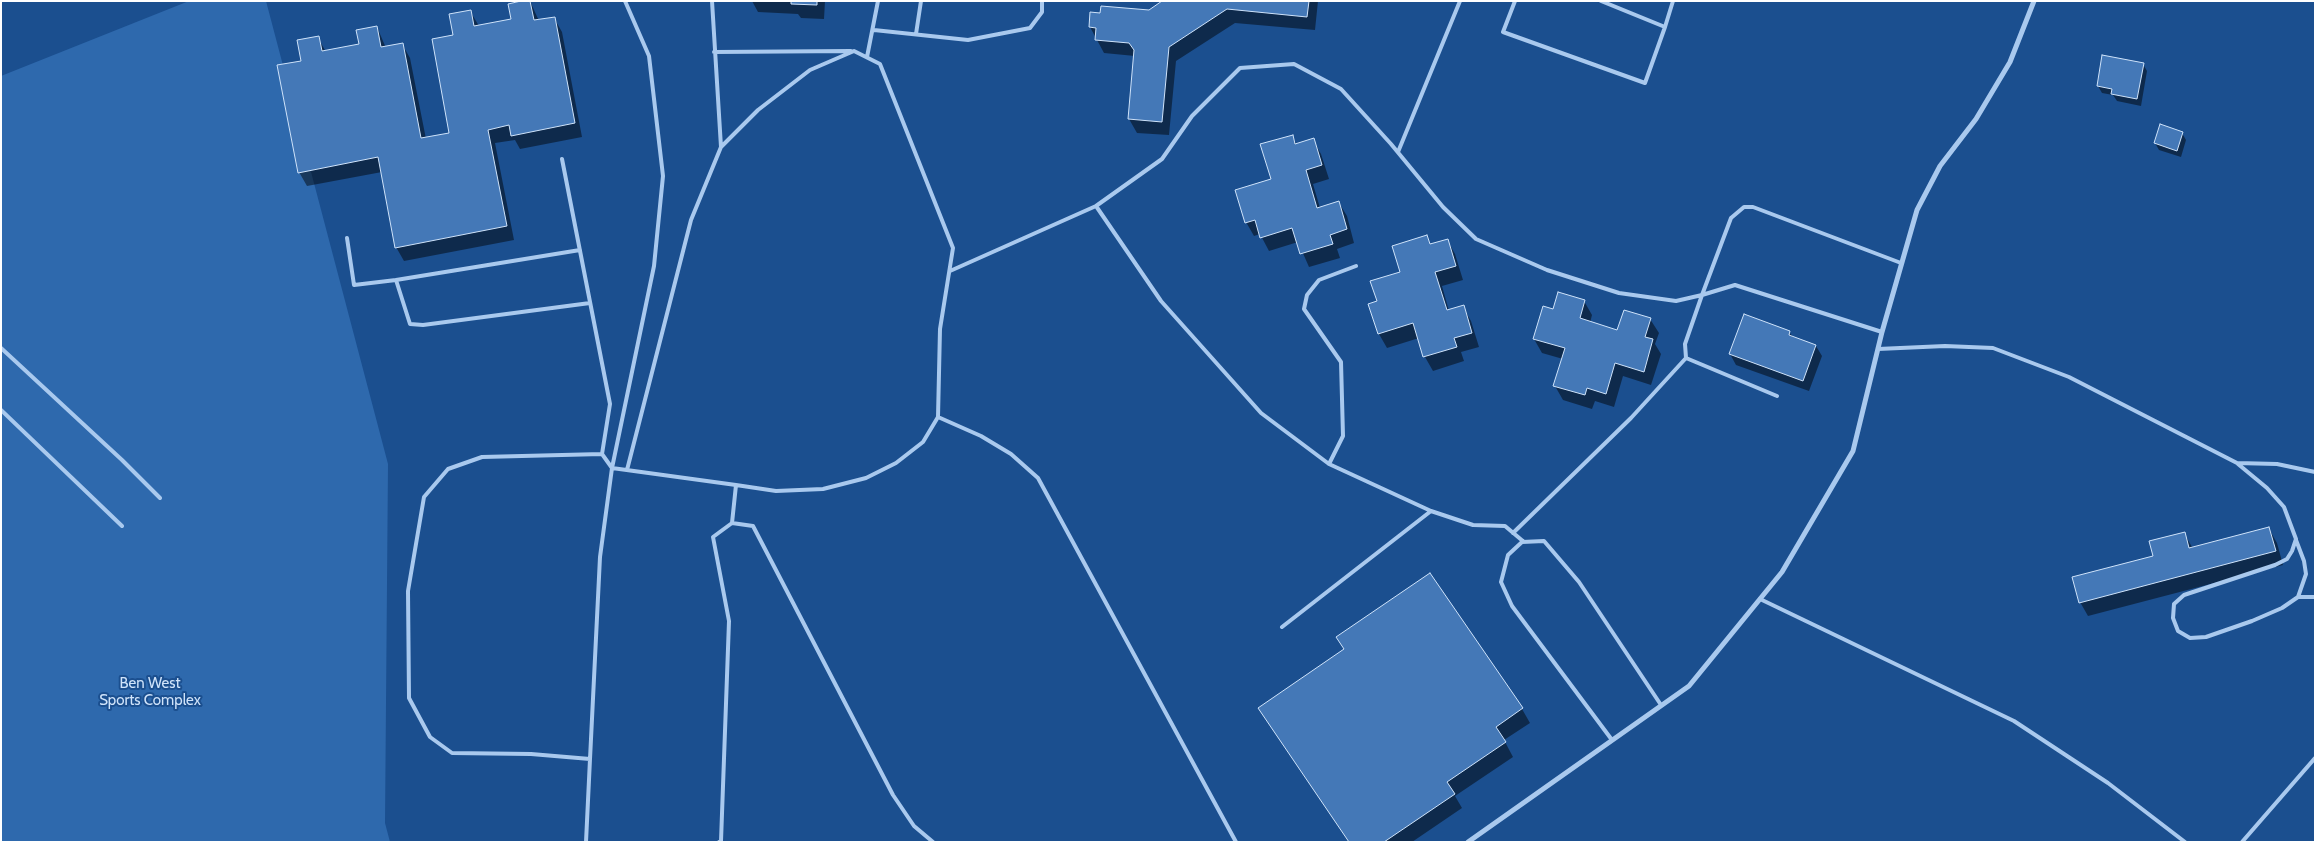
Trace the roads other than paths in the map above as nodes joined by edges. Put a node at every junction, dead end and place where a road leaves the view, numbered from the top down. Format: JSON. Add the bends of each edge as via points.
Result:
{"nodes":[{"id":1,"x":625,"y":1,"type":"edge"},
{"id":2,"x":712,"y":1,"type":"edge"},
{"id":3,"x":878,"y":1,"type":"edge"},
{"id":4,"x":921,"y":1,"type":"edge"},
{"id":5,"x":1042,"y":1,"type":"edge"},
{"id":6,"x":1460,"y":1,"type":"edge"},
{"id":7,"x":1515,"y":1,"type":"edge"},
{"id":8,"x":1602,"y":1,"type":"edge"},
{"id":9,"x":1673,"y":1,"type":"edge"},
{"id":10,"x":2034,"y":1,"type":"edge"},
{"id":11,"x":1665,"y":28,"type":"junction"},
{"id":12,"x":874,"y":30,"type":"junction"},
{"id":13,"x":916,"y":34,"type":"junction"},
{"id":14,"x":854,"y":51,"type":"junction"},
{"id":15,"x":714,"y":52,"type":"junction"},
{"id":16,"x":867,"y":58,"type":"junction"},
{"id":17,"x":721,"y":147,"type":"junction"},
{"id":18,"x":1398,"y":152,"type":"junction"},
{"id":19,"x":562,"y":159,"type":"dead end"},
{"id":20,"x":1096,"y":206,"type":"junction"},
{"id":21,"x":347,"y":238,"type":"dead end"},
{"id":22,"x":580,"y":250,"type":"junction"},
{"id":23,"x":1901,"y":263,"type":"junction"},
{"id":24,"x":1356,"y":266,"type":"dead end"},
{"id":25,"x":950,"y":271,"type":"junction"},
{"id":26,"x":396,"y":280,"type":"junction"},
{"id":27,"x":1702,"y":295,"type":"junction"},
{"id":28,"x":590,"y":303,"type":"junction"},
{"id":29,"x":1882,"y":332,"type":"junction"},
{"id":30,"x":1,"y":348,"type":"edge"},
{"id":31,"x":1878,"y":349,"type":"junction"},
{"id":32,"x":1686,"y":358,"type":"junction"},
{"id":33,"x":1777,"y":396,"type":"dead end"},
{"id":34,"x":1,"y":410,"type":"edge"},
{"id":35,"x":938,"y":417,"type":"junction"},
{"id":36,"x":602,"y":454,"type":"junction"},
{"id":37,"x":2237,"y":463,"type":"junction"},
{"id":38,"x":1329,"y":464,"type":"junction"},
{"id":39,"x":612,"y":468,"type":"junction"},
{"id":40,"x":627,"y":470,"type":"junction"},
{"id":41,"x":2315,"y":472,"type":"edge"},
{"id":42,"x":736,"y":485,"type":"junction"},
{"id":43,"x":160,"y":498,"type":"dead end"},
{"id":44,"x":1431,"y":511,"type":"junction"},
{"id":45,"x":732,"y":523,"type":"junction"},
{"id":46,"x":122,"y":526,"type":"dead end"},
{"id":47,"x":1513,"y":533,"type":"junction"},
{"id":48,"x":2296,"y":539,"type":"junction"},
{"id":49,"x":1524,"y":542,"type":"junction"},
{"id":50,"x":2298,"y":597,"type":"junction"},
{"id":51,"x":2315,"y":597,"type":"edge"},
{"id":52,"x":1760,"y":599,"type":"junction"},
{"id":53,"x":1282,"y":628,"type":"dead end"},
{"id":54,"x":1661,"y":706,"type":"junction"},
{"id":55,"x":1612,"y":740,"type":"junction"},
{"id":56,"x":590,"y":758,"type":"junction"},
{"id":57,"x":2315,"y":758,"type":"edge"},
{"id":58,"x":586,"y":842,"type":"edge"},
{"id":59,"x":719,"y":842,"type":"edge"},
{"id":60,"x":933,"y":842,"type":"edge"},
{"id":61,"x":1236,"y":842,"type":"edge"},
{"id":62,"x":1468,"y":842,"type":"edge"},
{"id":63,"x":2185,"y":842,"type":"edge"},
{"id":64,"x":2242,"y":842,"type":"edge"}],
"edges":[{"from":1,"to":39,"type":"lane","via":[[649,56],[663,176],[654,266]]},
{"from":2,"to":15,"type":"lane"},
{"from":3,"to":12,"type":"lane"},
{"from":4,"to":13,"type":"lane"},
{"from":5,"to":13,"type":"lane","via":[[1042,12],[1030,28],[968,40]]},
{"from":6,"to":18,"type":"lane"},
{"from":7,"to":11,"type":"lane","via":[[1503,32],[1645,83]]},
{"from":8,"to":11,"type":"lane"},
{"from":9,"to":11,"type":"lane"},
{"from":10,"to":23,"type":"street","via":[[2010,62],[1976,119],[1940,166],[1917,210]]},
{"from":12,"to":13,"type":"lane"},
{"from":12,"to":16,"type":"lane"},
{"from":14,"to":15,"type":"lane"},
{"from":14,"to":16,"type":"lane"},
{"from":14,"to":17,"type":"lane","via":[[810,70],[758,110]]},
{"from":15,"to":17,"type":"lane"},
{"from":16,"to":25,"type":"lane","via":[[880,64],[953,248]]},
{"from":17,"to":40,"type":"lane","via":[[691,220]]},
{"from":18,"to":20,"type":"lane","via":[[1340,89],[1310,72],[1294,64],[1240,68],[1192,116],[1162,159]]},
{"from":18,"to":27,"type":"lane","via":[[1443,206],[1476,239],[1547,270],[1619,293],[1676,301]]},
{"from":19,"to":22,"type":"lane"},
{"from":20,"to":25,"type":"lane"},
{"from":20,"to":38,"type":"lane","via":[[1161,301],[1261,413]]},
{"from":21,"to":26,"type":"lane","via":[[354,285]]},
{"from":22,"to":26,"type":"lane"},
{"from":22,"to":28,"type":"lane"},
{"from":23,"to":27,"type":"lane","via":[[1753,207],[1744,207],[1731,218]]},
{"from":23,"to":29,"type":"street"},
{"from":24,"to":38,"type":"lane","via":[[1319,280],[1307,295],[1304,309],[1341,362],[1343,436]]},
{"from":25,"to":35,"type":"lane","via":[[940,329]]},
{"from":26,"to":28,"type":"lane","via":[[410,324]]},
{"from":27,"to":29,"type":"lane","via":[[1734,285]]},
{"from":27,"to":32,"type":"lane","via":[[1685,344]]},
{"from":28,"to":36,"type":"lane","via":[[610,404]]},
{"from":29,"to":31,"type":"street"},
{"from":30,"to":43,"type":"lane"},
{"from":31,"to":37,"type":"lane","via":[[1993,348],[2070,377]]},
{"from":31,"to":52,"type":"street","via":[[1853,451],[1782,572]]},
{"from":32,"to":33,"type":"lane"},
{"from":32,"to":47,"type":"lane","via":[[1631,418]]},
{"from":34,"to":46,"type":"lane"},
{"from":35,"to":42,"type":"lane","via":[[923,442],[896,463],[866,478],[823,489],[776,491]]},
{"from":35,"to":61,"type":"lane","via":[[981,436],[1038,478]]},
{"from":36,"to":39,"type":"lane"},
{"from":36,"to":56,"type":"lane","via":[[482,457],[448,470],[424,497],[408,590],[409,698],[430,737],[452,753]]},
{"from":37,"to":41,"type":"lane","via":[[2277,464]]},
{"from":37,"to":48,"type":"lane","via":[[2284,507]]},
{"from":38,"to":44,"type":"lane"},
{"from":39,"to":40,"type":"lane"},
{"from":39,"to":56,"type":"lane","via":[[600,557]]},
{"from":40,"to":42,"type":"lane"},
{"from":42,"to":45,"type":"lane"},
{"from":44,"to":47,"type":"lane","via":[[1473,525],[1505,526]]},
{"from":44,"to":53,"type":"lane"},
{"from":45,"to":59,"type":"lane","via":[[713,538],[729,621]]},
{"from":45,"to":60,"type":"lane","via":[[753,526],[893,796],[914,826]]},
{"from":47,"to":49,"type":"lane"},
{"from":48,"to":50,"type":"lane","via":[[2306,574]]},
{"from":48,"to":50,"type":"lane","via":[[2287,559],[2275,565],[2184,595],[2174,604],[2173,618],[2178,631],[2190,638],[2206,637],[2282,608]]},
{"from":49,"to":54,"type":"lane","via":[[1544,541],[1579,582]]},
{"from":49,"to":55,"type":"lane","via":[[1508,555],[1501,582],[1512,606]]},
{"from":50,"to":51,"type":"lane"},
{"from":52,"to":54,"type":"street","via":[[1689,686]]},
{"from":52,"to":63,"type":"lane","via":[[2014,721],[2108,783]]},
{"from":54,"to":55,"type":"street"},
{"from":55,"to":62,"type":"street"},
{"from":56,"to":58,"type":"lane"},
{"from":57,"to":64,"type":"lane"}]}
